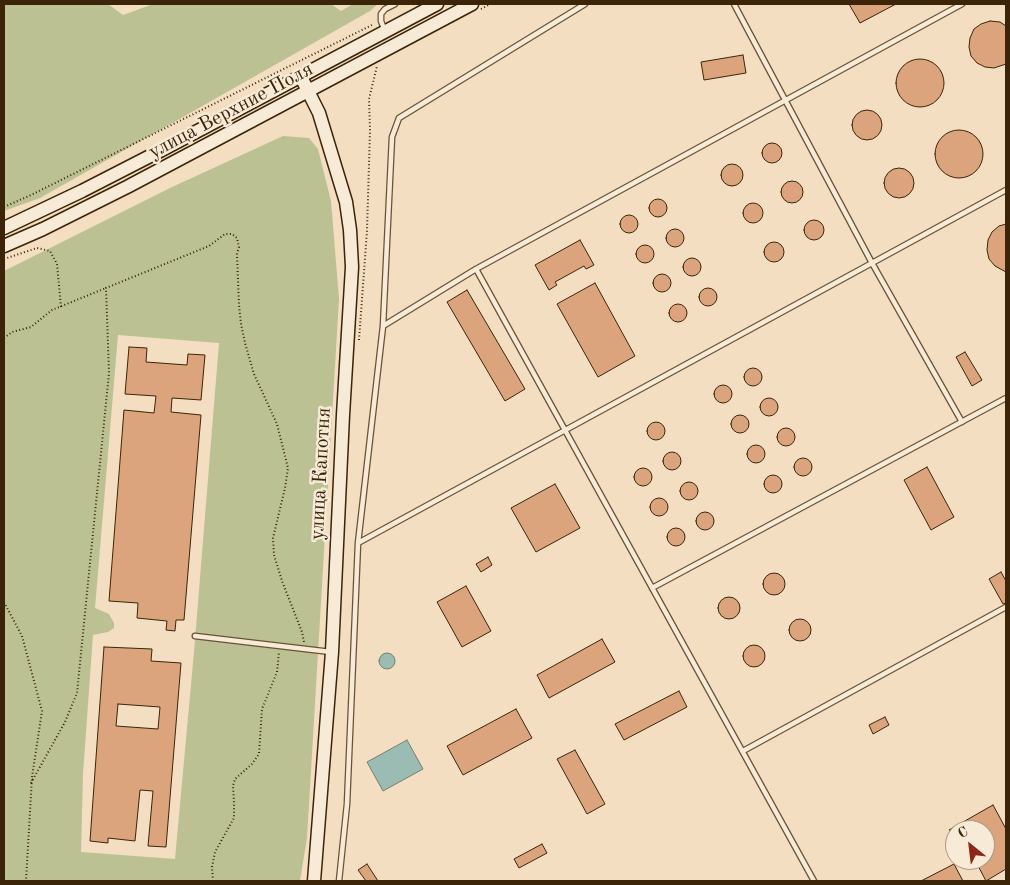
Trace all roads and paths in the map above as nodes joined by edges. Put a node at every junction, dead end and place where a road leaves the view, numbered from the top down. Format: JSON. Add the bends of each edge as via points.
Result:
{"nodes":[{"id":1,"x":395,"y":4,"type":"edge"},
{"id":2,"x":437,"y":4,"type":"edge"},
{"id":3,"x":472,"y":4,"type":"edge"},
{"id":4,"x":585,"y":4,"type":"edge"},
{"id":5,"x":734,"y":4,"type":"edge"},
{"id":6,"x":962,"y":4,"type":"edge"},
{"id":7,"x":383,"y":26,"type":"junction"},
{"id":8,"x":301,"y":77,"type":"junction"},
{"id":9,"x":309,"y":91,"type":"junction"},
{"id":10,"x":785,"y":99,"type":"junction"},
{"id":11,"x":1006,"y":190,"type":"edge"},
{"id":12,"x":4,"y":208,"type":"edge"},
{"id":13,"x":4,"y":228,"type":"edge"},
{"id":14,"x":4,"y":246,"type":"edge"},
{"id":15,"x":4,"y":258,"type":"edge"},
{"id":16,"x":872,"y":263,"type":"junction"},
{"id":17,"x":476,"y":269,"type":"junction"},
{"id":18,"x":106,"y":288,"type":"junction"},
{"id":19,"x":61,"y":307,"type":"junction"},
{"id":20,"x":383,"y":326,"type":"junction"},
{"id":21,"x":4,"y":338,"type":"edge"},
{"id":22,"x":1006,"y":398,"type":"edge"},
{"id":23,"x":962,"y":422,"type":"junction"},
{"id":24,"x":565,"y":430,"type":"junction"},
{"id":25,"x":358,"y":543,"type":"junction"},
{"id":26,"x":652,"y":588,"type":"junction"},
{"id":27,"x":4,"y":602,"type":"edge"},
{"id":28,"x":1006,"y":607,"type":"edge"},
{"id":29,"x":195,"y":636,"type":"dead end"},
{"id":30,"x":279,"y":646,"type":"junction"},
{"id":31,"x":304,"y":649,"type":"junction"},
{"id":32,"x":332,"y":652,"type":"junction"},
{"id":33,"x":743,"y":751,"type":"junction"},
{"id":34,"x":32,"y":783,"type":"junction"},
{"id":35,"x":26,"y":881,"type":"edge"},
{"id":36,"x":214,"y":881,"type":"edge"},
{"id":37,"x":314,"y":881,"type":"edge"},
{"id":38,"x":339,"y":881,"type":"edge"},
{"id":39,"x":814,"y":881,"type":"edge"}],
"edges":[{"from":1,"to":7,"type":"lane","via":[[381,14]]},
{"from":2,"to":7,"type":"main road","name":"улица Верхние Поля"},
{"from":3,"to":9,"type":"main road","name":"улица Верхние Поля"},
{"from":4,"to":20,"type":"lane","via":[[399,118],[392,137]]},
{"from":5,"to":10,"type":"lane"},
{"from":6,"to":10,"type":"lane"},
{"from":7,"to":8,"type":"main road","name":"улица Верхние Поля"},
{"from":7,"to":12,"type":"path"},
{"from":8,"to":9,"type":"main road","name":"улица Капотня"},
{"from":8,"to":13,"type":"main road","name":"улица Верхние Поля"},
{"from":9,"to":14,"type":"main road","name":"улица Верхние Поля","via":[[127,187]]},
{"from":9,"to":32,"type":"main road","name":"улица Капотня","via":[[319,113],[346,202],[352,268]]},
{"from":10,"to":16,"type":"lane"},
{"from":10,"to":17,"type":"lane"},
{"from":11,"to":16,"type":"lane"},
{"from":15,"to":19,"type":"path","via":[[37,248],[50,251],[57,264]]},
{"from":16,"to":23,"type":"lane"},
{"from":16,"to":24,"type":"lane"},
{"from":17,"to":20,"type":"lane"},
{"from":17,"to":24,"type":"lane"},
{"from":18,"to":19,"type":"path"},
{"from":18,"to":31,"type":"path","via":[[209,246],[226,234],[237,238],[243,333],[254,374],[277,424],[288,468],[273,538],[274,556],[302,632]]},
{"from":18,"to":34,"type":"path","via":[[109,373],[77,694]]},
{"from":19,"to":21,"type":"path","via":[[31,327],[12,332]]},
{"from":20,"to":25,"type":"lane"},
{"from":22,"to":23,"type":"lane"},
{"from":23,"to":26,"type":"lane"},
{"from":24,"to":25,"type":"lane"},
{"from":24,"to":26,"type":"lane"},
{"from":25,"to":38,"type":"lane","via":[[346,804]]},
{"from":26,"to":33,"type":"lane"},
{"from":27,"to":34,"type":"path","via":[[22,636],[42,711]]},
{"from":28,"to":33,"type":"lane"},
{"from":29,"to":30,"type":"lane"},
{"from":30,"to":31,"type":"lane"},
{"from":30,"to":36,"type":"path","via":[[277,672],[262,709],[259,754],[232,786],[234,818],[215,852]]},
{"from":31,"to":32,"type":"lane"},
{"from":32,"to":37,"type":"main road","name":"улица Капотня"},
{"from":33,"to":39,"type":"lane"},
{"from":34,"to":35,"type":"path"}]}
